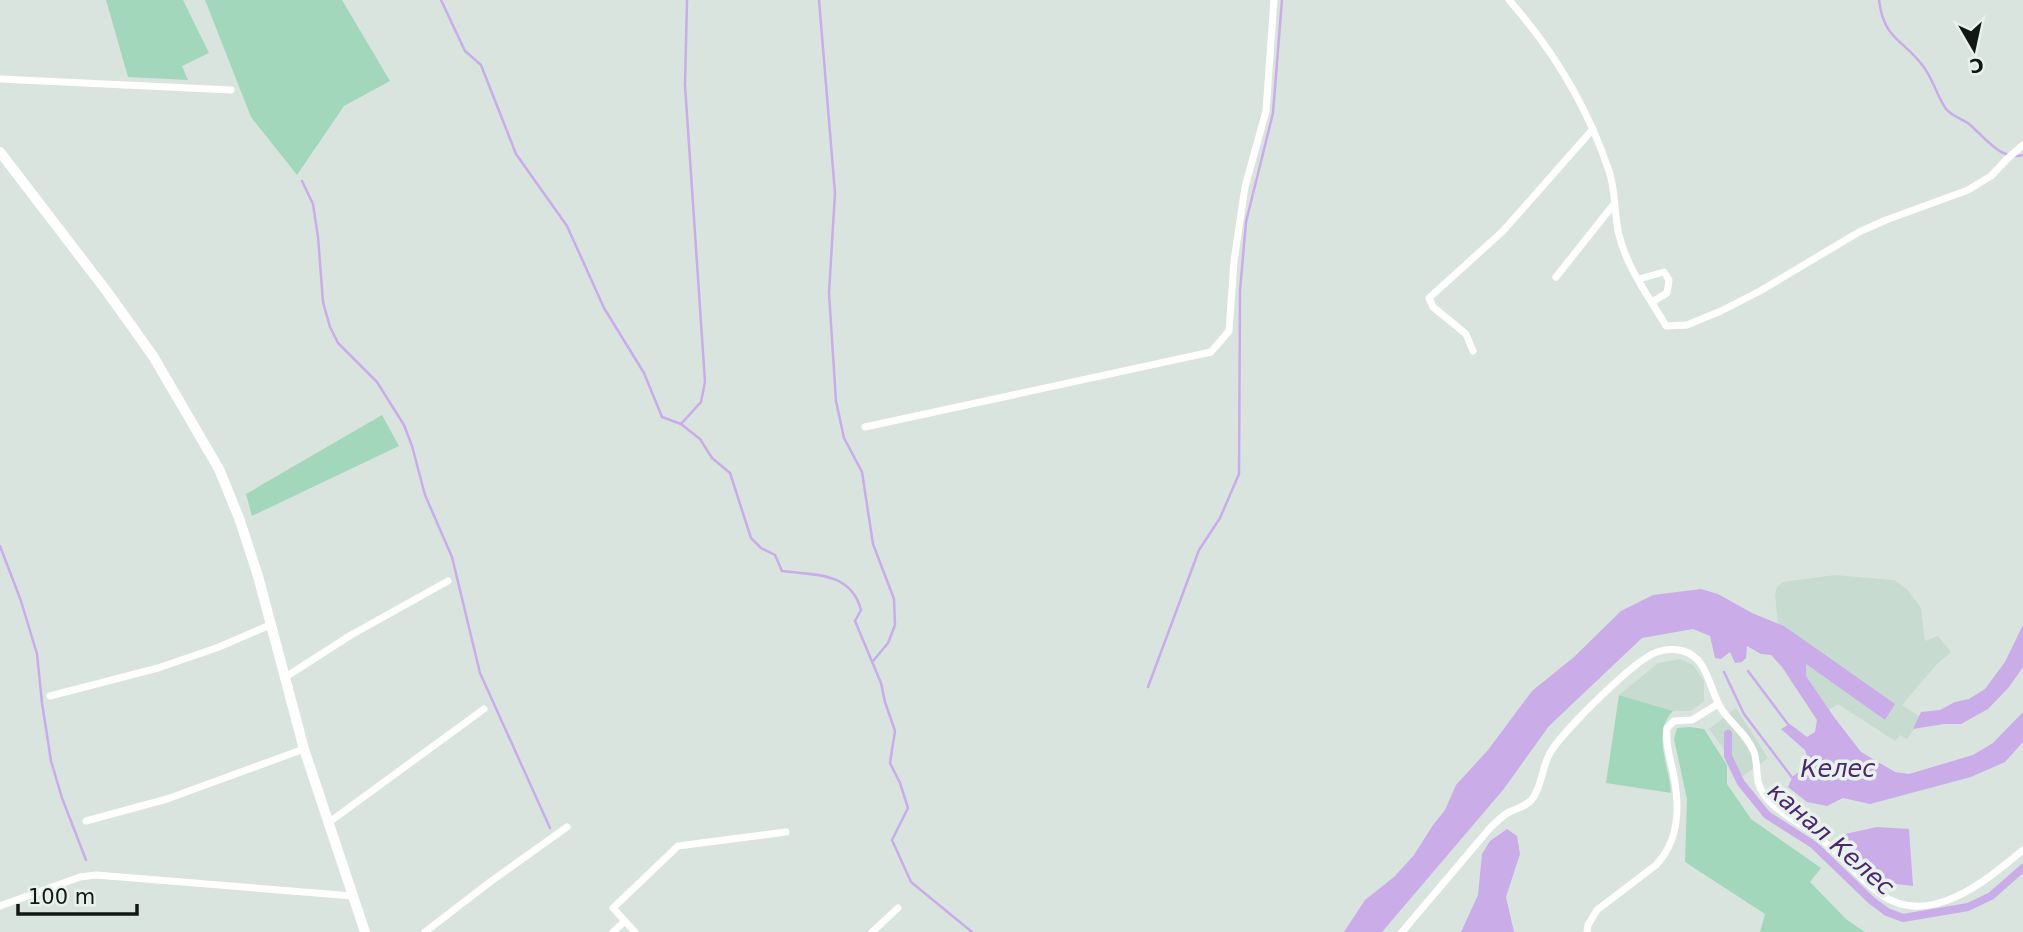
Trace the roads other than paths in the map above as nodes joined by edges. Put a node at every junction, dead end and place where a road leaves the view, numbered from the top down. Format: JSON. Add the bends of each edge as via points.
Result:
{"nodes":[{"id":1,"x":1274,"y":0,"type":"edge"},
{"id":2,"x":1509,"y":0,"type":"edge"},
{"id":3,"x":0,"y":79,"type":"edge"},
{"id":4,"x":231,"y":90,"type":"dead end"},
{"id":5,"x":1593,"y":129,"type":"junction"},
{"id":6,"x":2023,"y":145,"type":"edge"},
{"id":7,"x":0,"y":152,"type":"edge"},
{"id":8,"x":1614,"y":204,"type":"junction"},
{"id":9,"x":1556,"y":277,"type":"dead end"},
{"id":10,"x":1639,"y":279,"type":"junction"},
{"id":11,"x":1652,"y":302,"type":"junction"},
{"id":12,"x":1474,"y":351,"type":"dead end"},
{"id":13,"x":865,"y":427,"type":"dead end"},
{"id":14,"x":447,"y":581,"type":"dead end"},
{"id":15,"x":270,"y":625,"type":"junction"},
{"id":16,"x":284,"y":678,"type":"junction"},
{"id":17,"x":50,"y":696,"type":"dead end"},
{"id":18,"x":1718,"y":704,"type":"junction"},
{"id":19,"x":484,"y":709,"type":"dead end"},
{"id":20,"x":304,"y":749,"type":"junction"},
{"id":21,"x":86,"y":821,"type":"dead end"},
{"id":22,"x":328,"y":823,"type":"junction"},
{"id":23,"x":567,"y":827,"type":"dead end"},
{"id":24,"x":786,"y":832,"type":"dead end"},
{"id":25,"x":2023,"y":850,"type":"edge"},
{"id":26,"x":353,"y":895,"type":"junction"},
{"id":27,"x":0,"y":906,"type":"edge"},
{"id":28,"x":898,"y":908,"type":"dead end"},
{"id":29,"x":625,"y":921,"type":"junction"},
{"id":30,"x":365,"y":932,"type":"edge"},
{"id":31,"x":425,"y":932,"type":"edge"},
{"id":32,"x":613,"y":932,"type":"edge"},
{"id":33,"x":635,"y":932,"type":"edge"},
{"id":34,"x":872,"y":932,"type":"edge"},
{"id":35,"x":1402,"y":932,"type":"edge"},
{"id":36,"x":1587,"y":932,"type":"edge"}],
"edges":[{"from":1,"to":13,"type":"street","via":[[1266,111],[1245,187],[1229,331],[1211,352]]},
{"from":2,"to":5,"type":"street","via":[[1557,61]]},
{"from":3,"to":4,"type":"street"},
{"from":5,"to":8,"type":"street","via":[[1610,175]]},
{"from":5,"to":12,"type":"street","via":[[1503,231],[1429,298],[1433,307],[1466,334]]},
{"from":6,"to":11,"type":"street","via":[[1991,176],[1968,190],[1858,232],[1721,311],[1687,325],[1666,326]]},
{"from":7,"to":15,"type":"main road","via":[[153,356],[219,470],[239,517]]},
{"from":8,"to":9,"type":"street"},
{"from":8,"to":10,"type":"street","via":[[1619,236]]},
{"from":10,"to":11,"type":"street"},
{"from":10,"to":11,"type":"street","via":[[1664,272],[1669,280],[1667,293]]},
{"from":14,"to":16,"type":"street"},
{"from":15,"to":16,"type":"main road"},
{"from":15,"to":17,"type":"street","via":[[158,668]]},
{"from":16,"to":20,"type":"main road"},
{"from":18,"to":25,"type":"street","via":[[1754,752],[1758,784],[1768,800],[1895,903],[1915,907],[1967,893]]},
{"from":18,"to":35,"type":"street","via":[[1708,677],[1692,654],[1665,650],[1643,658],[1550,751],[1534,797],[1490,828]]},
{"from":18,"to":36,"type":"street","via":[[1692,720],[1674,720],[1667,728],[1677,809],[1673,840],[1656,865],[1597,911]]},
{"from":19,"to":22,"type":"street"},
{"from":20,"to":21,"type":"street","via":[[167,799]]},
{"from":20,"to":22,"type":"main road"},
{"from":22,"to":26,"type":"main road"},
{"from":23,"to":31,"type":"street"},
{"from":24,"to":29,"type":"street","via":[[678,846],[613,908]]},
{"from":26,"to":27,"type":"street","via":[[96,875]]},
{"from":26,"to":30,"type":"main road"},
{"from":28,"to":34,"type":"street"},
{"from":29,"to":32,"type":"street"},
{"from":29,"to":33,"type":"street"}]}
